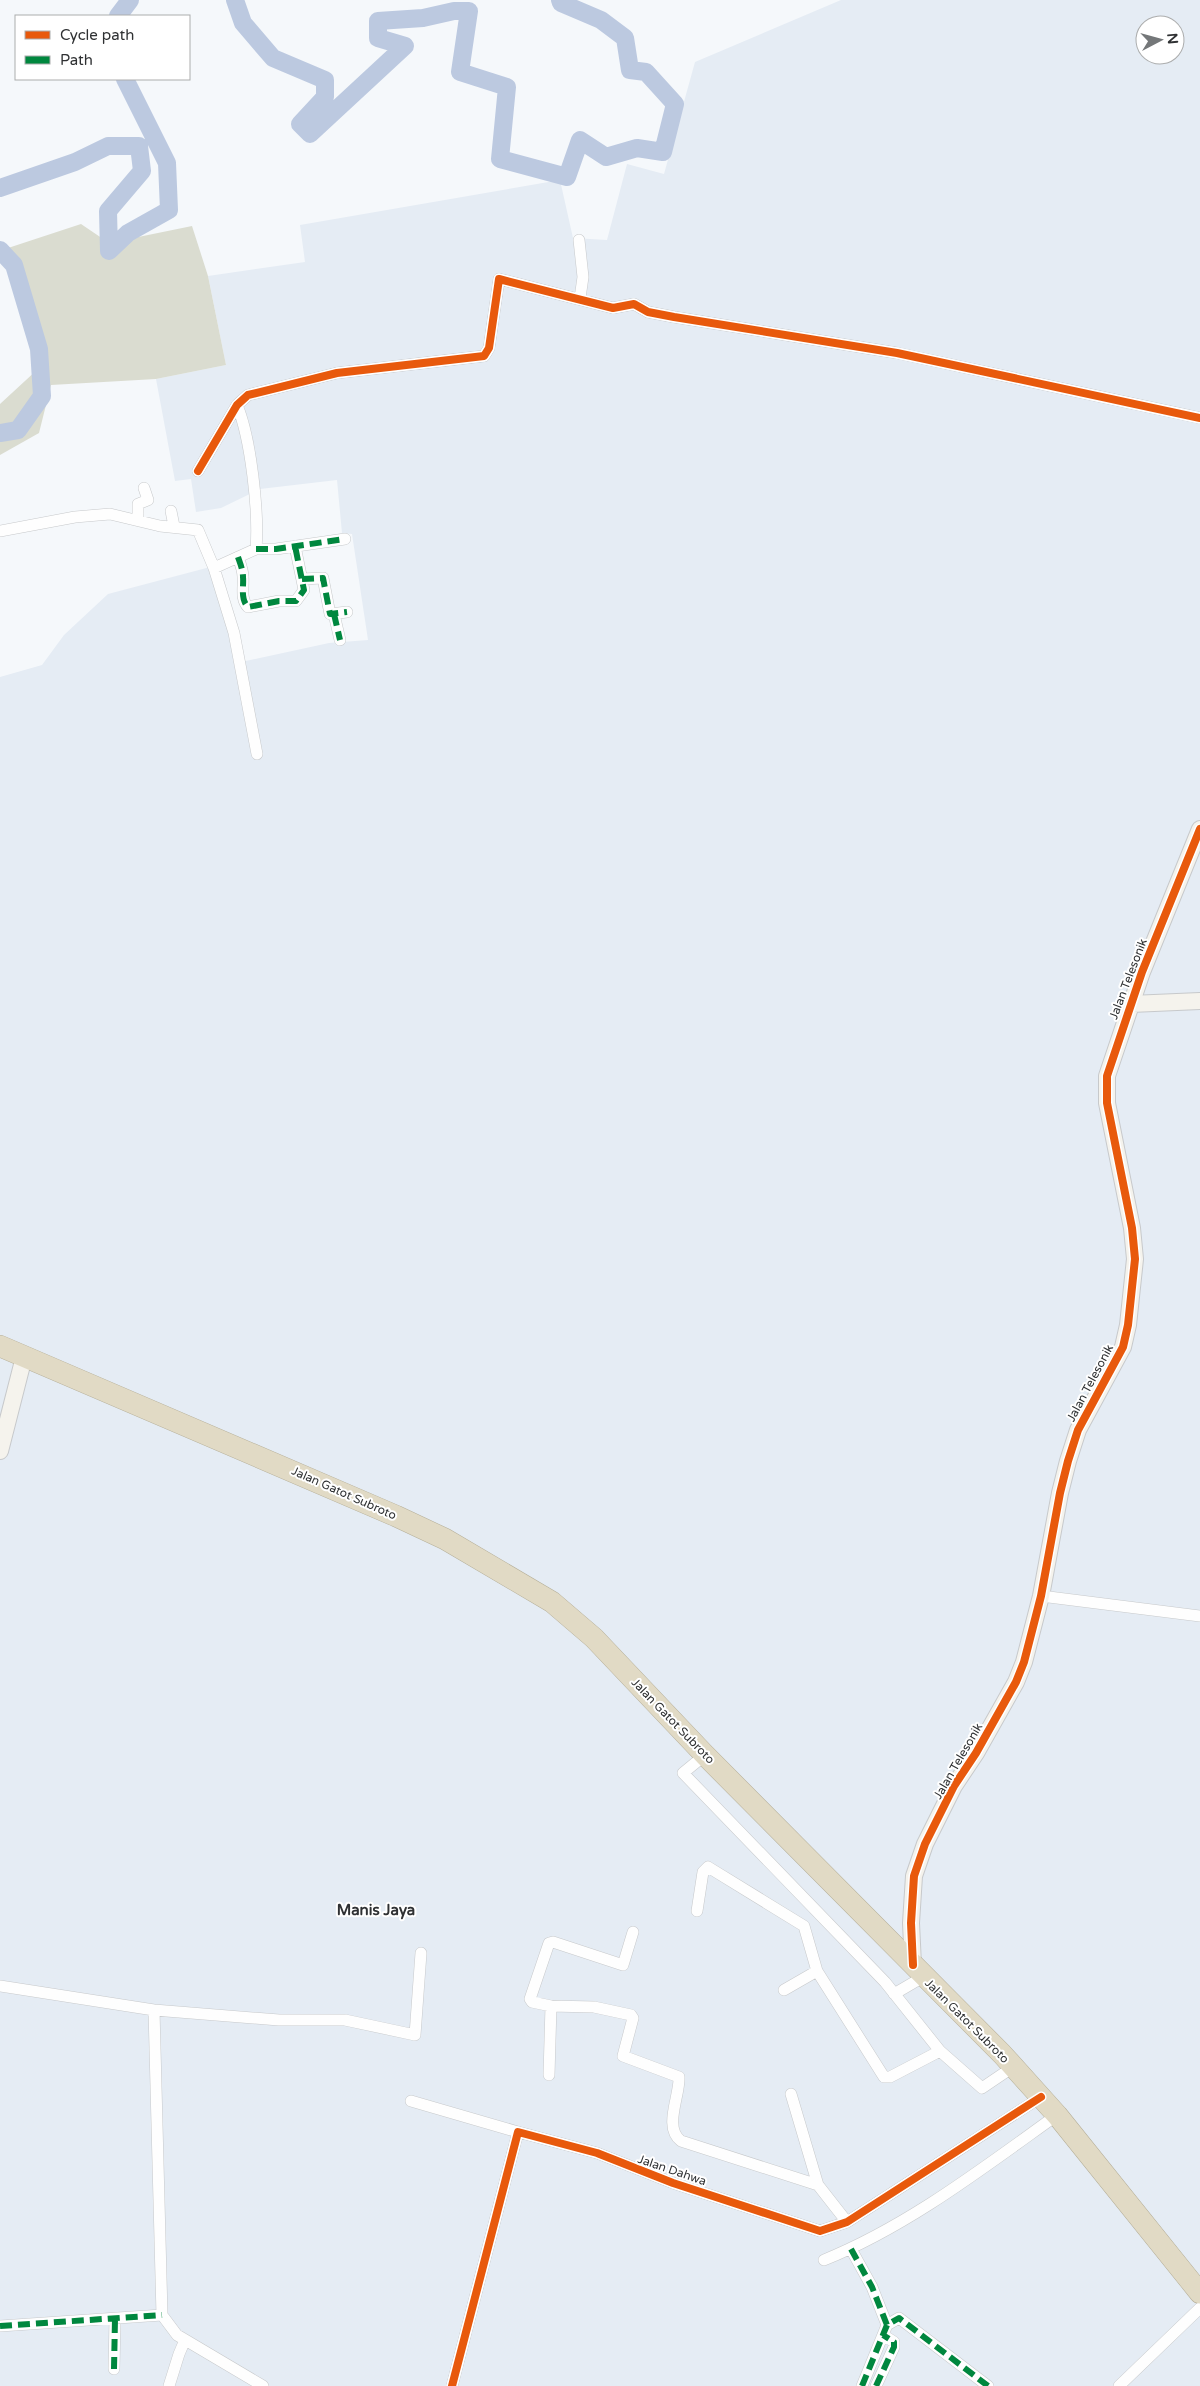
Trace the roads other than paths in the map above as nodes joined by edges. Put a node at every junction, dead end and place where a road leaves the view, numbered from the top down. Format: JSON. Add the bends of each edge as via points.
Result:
{"nodes":[{"id":1,"x":579,"y":240,"type":"dead end"},
{"id":2,"x":580,"y":298,"type":"junction"},
{"id":3,"x":237,"y":405,"type":"junction"},
{"id":4,"x":1200,"y":418,"type":"edge"},
{"id":5,"x":198,"y":471,"type":"dead end"},
{"id":6,"x":144,"y":488,"type":"dead end"},
{"id":7,"x":171,"y":511,"type":"dead end"},
{"id":8,"x":138,"y":519,"type":"junction"},
{"id":9,"x":174,"y":526,"type":"junction"},
{"id":10,"x":0,"y":532,"type":"edge"},
{"id":11,"x":345,"y":539,"type":"dead end"},
{"id":12,"x":294,"y":546,"type":"junction"},
{"id":13,"x":256,"y":549,"type":"junction"},
{"id":14,"x":238,"y":557,"type":"junction"},
{"id":15,"x":214,"y":568,"type":"junction"},
{"id":16,"x":302,"y":579,"type":"junction"},
{"id":17,"x":347,"y":612,"type":"dead end"},
{"id":18,"x":334,"y":614,"type":"junction"},
{"id":19,"x":340,"y":640,"type":"dead end"},
{"id":20,"x":257,"y":754,"type":"dead end"},
{"id":21,"x":1200,"y":829,"type":"edge"},
{"id":22,"x":1200,"y":1001,"type":"edge"},
{"id":23,"x":1131,"y":1004,"type":"junction"},
{"id":24,"x":0,"y":1346,"type":"edge"},
{"id":25,"x":24,"y":1357,"type":"junction"},
{"id":26,"x":0,"y":1451,"type":"edge"},
{"id":27,"x":1041,"y":1596,"type":"junction"},
{"id":28,"x":1200,"y":1616,"type":"edge"},
{"id":29,"x":705,"y":1755,"type":"junction"},
{"id":30,"x":697,"y":1911,"type":"dead end"},
{"id":31,"x":633,"y":1932,"type":"dead end"},
{"id":32,"x":421,"y":1953,"type":"dead end"},
{"id":33,"x":817,"y":1971,"type":"junction"},
{"id":34,"x":918,"y":1971,"type":"junction"},
{"id":35,"x":0,"y":1986,"type":"edge"},
{"id":36,"x":784,"y":1990,"type":"dead end"},
{"id":37,"x":894,"y":1994,"type":"junction"},
{"id":38,"x":551,"y":2006,"type":"junction"},
{"id":39,"x":154,"y":2010,"type":"junction"},
{"id":40,"x":940,"y":2051,"type":"junction"},
{"id":41,"x":1013,"y":2067,"type":"junction"},
{"id":42,"x":550,"y":2075,"type":"dead end"},
{"id":43,"x":792,"y":2094,"type":"dead end"},
{"id":44,"x":1041,"y":2097,"type":"junction"},
{"id":45,"x":411,"y":2101,"type":"dead end"},
{"id":46,"x":1057,"y":2115,"type":"junction"},
{"id":47,"x":518,"y":2132,"type":"junction"},
{"id":48,"x":818,"y":2185,"type":"junction"},
{"id":49,"x":847,"y":2222,"type":"junction"},
{"id":50,"x":852,"y":2249,"type":"junction"},
{"id":51,"x":824,"y":2260,"type":"dead end"},
{"id":52,"x":1200,"y":2293,"type":"edge"},
{"id":53,"x":1200,"y":2308,"type":"edge"},
{"id":54,"x":162,"y":2315,"type":"junction"},
{"id":55,"x":115,"y":2318,"type":"junction"},
{"id":56,"x":0,"y":2326,"type":"edge"},
{"id":57,"x":885,"y":2330,"type":"junction"},
{"id":58,"x":185,"y":2340,"type":"junction"},
{"id":59,"x":114,"y":2369,"type":"dead end"},
{"id":60,"x":169,"y":2386,"type":"edge"},
{"id":61,"x":263,"y":2386,"type":"edge"},
{"id":62,"x":452,"y":2386,"type":"edge"},
{"id":63,"x":862,"y":2386,"type":"edge"},
{"id":64,"x":876,"y":2386,"type":"edge"},
{"id":65,"x":988,"y":2386,"type":"edge"},
{"id":66,"x":1120,"y":2386,"type":"edge"}],
"edges":[{"from":1,"to":2,"type":"street","via":[[583,277]]},
{"from":2,"to":3,"type":"street","via":[[499,279],[489,348],[484,356],[337,373],[248,396]]},
{"from":2,"to":4,"type":"street","via":[[613,308],[634,304],[648,312],[897,353]]},
{"from":3,"to":5,"type":"street"},
{"from":3,"to":13,"type":"street","via":[[244,422],[249,456]]},
{"from":6,"to":8,"type":"street","via":[[148,500],[138,504]]},
{"from":7,"to":9,"type":"street"},
{"from":8,"to":9,"type":"street","via":[[160,526]]},
{"from":8,"to":10,"type":"street","via":[[95,514]]},
{"from":9,"to":15,"type":"street","via":[[198,530]]},
{"from":11,"to":12,"type":"street"},
{"from":12,"to":13,"type":"street"},
{"from":12,"to":16,"type":"street"},
{"from":13,"to":14,"type":"street"},
{"from":14,"to":15,"type":"street"},
{"from":14,"to":16,"type":"street","via":[[243,577],[241,586],[248,607],[296,601],[304,590]]},
{"from":15,"to":20,"type":"street","via":[[234,633]]},
{"from":16,"to":18,"type":"street","via":[[323,578],[329,612]]},
{"from":17,"to":18,"type":"street"},
{"from":18,"to":19,"type":"street"},
{"from":21,"to":23,"type":"street","name":"Jalan Telesonik"},
{"from":22,"to":23,"type":"street","name":"Jalan Telesonik"},
{"from":23,"to":27,"type":"street","name":"Jalan Telesonik","via":[[1110,1064],[1106,1093],[1134,1245],[1128,1325],[1118,1359],[1078,1430],[1068,1461]]},
{"from":24,"to":25,"type":"highway","name":"Jalan Gatot Subroto"},
{"from":25,"to":26,"type":"street"},
{"from":25,"to":29,"type":"highway","name":"Jalan Gatot Subroto","via":[[339,1489],[445,1539],[493,1566],[552,1602],[594,1638]]},
{"from":27,"to":28,"type":"street"},
{"from":27,"to":34,"type":"street","name":"Jalan Telesonik","via":[[1031,1640],[1016,1682],[954,1786],[925,1844],[914,1876],[911,1923]]},
{"from":29,"to":34,"type":"highway","name":"Jalan Gatot Subroto"},
{"from":29,"to":37,"type":"street","via":[[683,1773]]},
{"from":30,"to":33,"type":"street","via":[[703,1872],[708,1867],[804,1926]]},
{"from":31,"to":38,"type":"street","via":[[623,1965],[549,1943],[530,1999]]},
{"from":32,"to":39,"type":"street","via":[[415,2035],[345,2020],[279,2020]]},
{"from":33,"to":36,"type":"street"},
{"from":33,"to":40,"type":"street","via":[[884,2077],[890,2077]]},
{"from":34,"to":37,"type":"street"},
{"from":34,"to":41,"type":"highway","name":"Jalan Gatot Subroto"},
{"from":35,"to":39,"type":"street"},
{"from":37,"to":40,"type":"street"},
{"from":38,"to":42,"type":"street"},
{"from":38,"to":48,"type":"street","via":[[601,2008],[632,2016],[624,2056],[679,2077],[672,2126],[675,2137]]},
{"from":39,"to":54,"type":"street"},
{"from":40,"to":41,"type":"street","via":[[982,2088]]},
{"from":41,"to":44,"type":"highway","name":"Jalan Gatot Subroto"},
{"from":43,"to":48,"type":"street"},
{"from":44,"to":46,"type":"highway","name":"Jalan Gatot Subroto"},
{"from":44,"to":49,"type":"street","name":"Jalan Dahwa"},
{"from":45,"to":47,"type":"street","name":"Jalan Dahwa"},
{"from":46,"to":50,"type":"street","via":[[966,2180]]},
{"from":46,"to":52,"type":"highway","name":"Jalan Gatot Subroto"},
{"from":47,"to":49,"type":"street","name":"Jalan Dahwa","via":[[597,2153],[657,2178],[820,2231]]},
{"from":47,"to":62,"type":"street"},
{"from":48,"to":49,"type":"street"},
{"from":50,"to":51,"type":"street"},
{"from":50,"to":57,"type":"street","via":[[872,2287]]},
{"from":53,"to":66,"type":"street"},
{"from":54,"to":55,"type":"street"},
{"from":54,"to":58,"type":"street","via":[[176,2335]]},
{"from":55,"to":56,"type":"street"},
{"from":55,"to":59,"type":"street"},
{"from":57,"to":63,"type":"street"},
{"from":57,"to":64,"type":"street","via":[[894,2347]]},
{"from":57,"to":65,"type":"street","via":[[899,2318],[904,2320]]},
{"from":58,"to":60,"type":"street"},
{"from":58,"to":61,"type":"street"}]}
